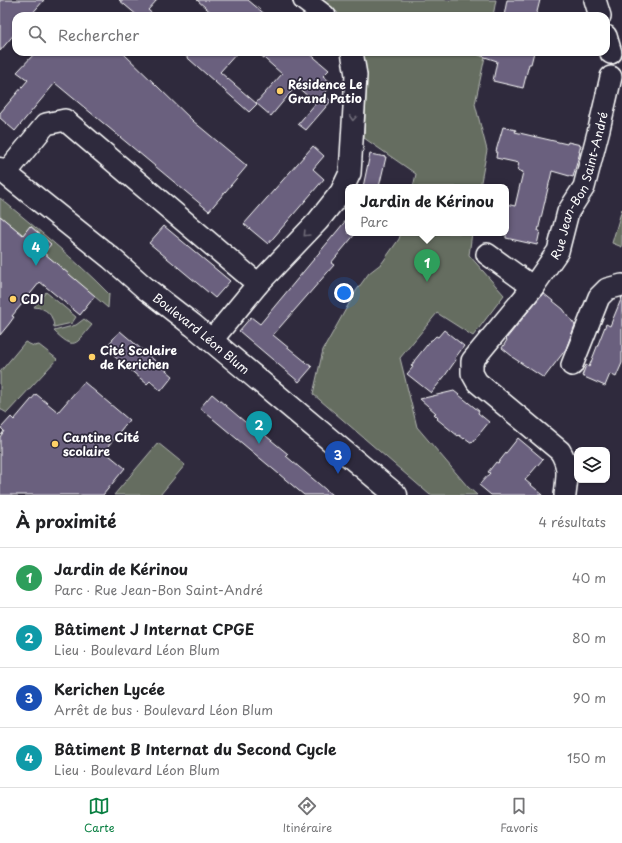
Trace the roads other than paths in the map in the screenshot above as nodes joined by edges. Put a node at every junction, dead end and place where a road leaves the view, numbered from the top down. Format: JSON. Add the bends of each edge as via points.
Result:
{"nodes":[{"id":1,"x":304,"y":0,"type":"edge"},
{"id":2,"x":595,"y":0,"type":"edge"},
{"id":3,"x":320,"y":12,"type":"edge"},
{"id":4,"x":599,"y":12,"type":"edge"},
{"id":5,"x":353,"y":56,"type":"edge"},
{"id":6,"x":611,"y":77,"type":"dead end"},
{"id":7,"x":3,"y":171,"type":"edge"},
{"id":8,"x":487,"y":254,"type":"dead end"},
{"id":9,"x":258,"y":284,"type":"junction"},
{"id":10,"x":533,"y":286,"type":"junction"},
{"id":11,"x":622,"y":286,"type":"edge"},
{"id":12,"x":211,"y":341,"type":"junction"},
{"id":13,"x":572,"y":365,"type":"dead end"},
{"id":14,"x":396,"y":495,"type":"edge"},
{"id":15,"x":565,"y":495,"type":"edge"}],
"edges":[{"from":1,"to":3,"type":"street"},
{"from":2,"to":4,"type":"street"},
{"from":5,"to":9,"type":"street","one_way":true,"via":[[356,75],[350,173],[341,192],[318,221]]},
{"from":6,"to":10,"type":"street","name":"Rue Jean-Bon Saint-André","via":[[584,187],[568,212],[558,251]]},
{"from":7,"to":9,"type":"street","name":"Boulevard Léon Blum","via":[[46,124],[65,120]]},
{"from":7,"to":12,"type":"main road","name":"Boulevard Léon Blum"},
{"from":8,"to":10,"type":"street"},
{"from":9,"to":12,"type":"street"},
{"from":10,"to":15,"type":"street","name":"Rue Jean-Bon Saint-André","via":[[472,361],[472,373],[477,382],[560,451],[566,460]]},
{"from":11,"to":13,"type":"street","via":[[607,289],[598,297]]},
{"from":12,"to":14,"type":"main road","name":"Boulevard Léon Blum"}]}
